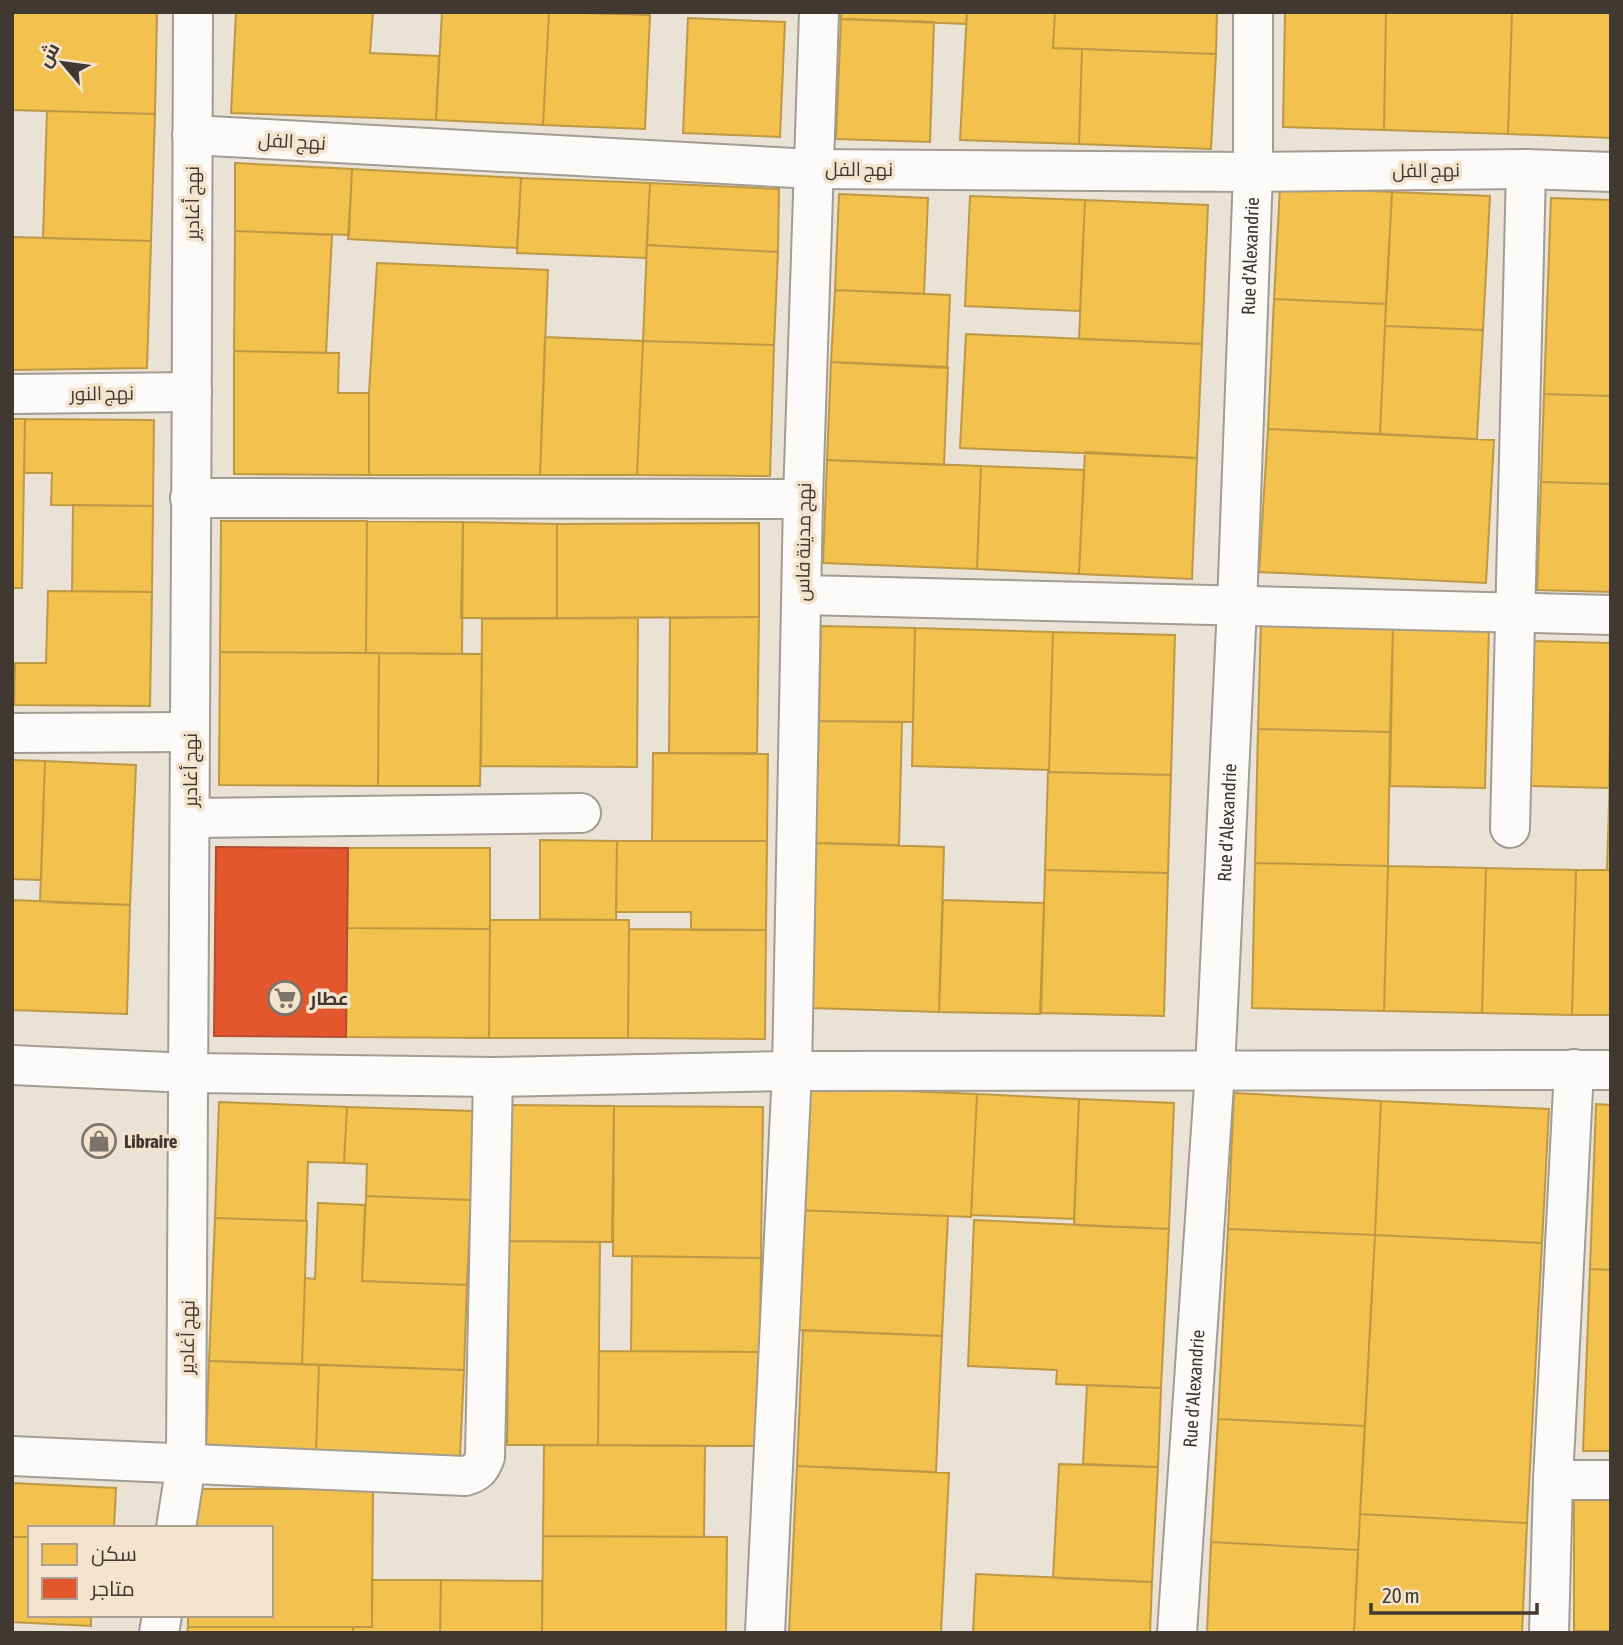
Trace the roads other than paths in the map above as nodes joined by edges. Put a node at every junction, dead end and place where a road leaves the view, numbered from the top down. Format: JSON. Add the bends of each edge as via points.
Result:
{"nodes":[{"id":1,"x":193,"y":12,"type":"edge"},
{"id":2,"x":819,"y":12,"type":"edge"},
{"id":3,"x":1254,"y":12,"type":"edge"},
{"id":4,"x":192,"y":135,"type":"junction"},
{"id":5,"x":813,"y":169,"type":"junction"},
{"id":6,"x":1526,"y":169,"type":"junction"},
{"id":7,"x":1611,"y":172,"type":"edge"},
{"id":8,"x":1254,"y":173,"type":"junction"},
{"id":9,"x":192,"y":392,"type":"junction"},
{"id":10,"x":12,"y":394,"type":"edge"},
{"id":11,"x":190,"y":498,"type":"junction"},
{"id":12,"x":803,"y":499,"type":"junction"},
{"id":13,"x":803,"y":595,"type":"junction"},
{"id":14,"x":1237,"y":606,"type":"junction"},
{"id":15,"x":1515,"y":613,"type":"junction"},
{"id":16,"x":1611,"y":615,"type":"edge"},
{"id":17,"x":189,"y":732,"type":"junction"},
{"id":18,"x":12,"y":733,"type":"edge"},
{"id":19,"x":580,"y":813,"type":"dead end"},
{"id":20,"x":190,"y":818,"type":"junction"},
{"id":21,"x":1510,"y":828,"type":"dead end"},
{"id":22,"x":12,"y":1065,"type":"edge"},
{"id":23,"x":1215,"y":1070,"type":"junction"},
{"id":24,"x":1592,"y":1070,"type":"edge"},
{"id":25,"x":792,"y":1071,"type":"junction"},
{"id":26,"x":190,"y":1073,"type":"junction"},
{"id":27,"x":493,"y":1077,"type":"junction"},
{"id":28,"x":12,"y":1456,"type":"edge"},
{"id":29,"x":186,"y":1464,"type":"junction"},
{"id":30,"x":1553,"y":1480,"type":"junction"},
{"id":31,"x":1611,"y":1480,"type":"edge"},
{"id":32,"x":176,"y":1526,"type":"edge"},
{"id":33,"x":765,"y":1633,"type":"edge"},
{"id":34,"x":1177,"y":1633,"type":"edge"},
{"id":35,"x":1549,"y":1633,"type":"edge"}],
"edges":[{"from":1,"to":4,"type":"street","name":"نهج أغادير"},
{"from":2,"to":5,"type":"street","name":"نهج مدينة فاس"},
{"from":3,"to":8,"type":"street","name":"Rue d'Alexandrie"},
{"from":4,"to":5,"type":"street","name":"نهج الفل"},
{"from":4,"to":9,"type":"street","name":"نهج أغادير"},
{"from":5,"to":8,"type":"street","name":"نهج الفل"},
{"from":5,"to":12,"type":"street","name":"نهج مدينة فاس"},
{"from":6,"to":7,"type":"street","name":"نهج الفل"},
{"from":6,"to":8,"type":"street","name":"نهج الفل"},
{"from":6,"to":15,"type":"street"},
{"from":8,"to":14,"type":"street","name":"Rue d'Alexandrie"},
{"from":9,"to":10,"type":"street","name":"نهج النور"},
{"from":9,"to":11,"type":"street","name":"نهج أغادير"},
{"from":11,"to":12,"type":"street"},
{"from":11,"to":17,"type":"street","name":"نهج أغادير"},
{"from":12,"to":13,"type":"street","name":"نهج مدينة فاس"},
{"from":13,"to":14,"type":"street"},
{"from":13,"to":25,"type":"street","name":"نهج مدينة فاس"},
{"from":14,"to":15,"type":"street"},
{"from":14,"to":23,"type":"street","name":"Rue d'Alexandrie"},
{"from":15,"to":16,"type":"street"},
{"from":15,"to":21,"type":"street"},
{"from":17,"to":18,"type":"street"},
{"from":17,"to":20,"type":"street","name":"نهج أغادير"},
{"from":19,"to":20,"type":"street"},
{"from":20,"to":26,"type":"street","name":"نهج أغادير"},
{"from":22,"to":26,"type":"street"},
{"from":23,"to":24,"type":"street"},
{"from":23,"to":25,"type":"street"},
{"from":23,"to":34,"type":"street","name":"Rue d'Alexandrie"},
{"from":24,"to":30,"type":"street"},
{"from":25,"to":27,"type":"street"},
{"from":25,"to":33,"type":"street","name":"نهج مدينة فاس"},
{"from":26,"to":27,"type":"street"},
{"from":26,"to":29,"type":"street","name":"نهج أغادير"},
{"from":27,"to":29,"type":"street","via":[[485,1457],[481,1466],[466,1476]]},
{"from":28,"to":29,"type":"street"},
{"from":29,"to":32,"type":"street","name":"نهج أغادير"},
{"from":30,"to":31,"type":"street"},
{"from":30,"to":35,"type":"street"}]}
